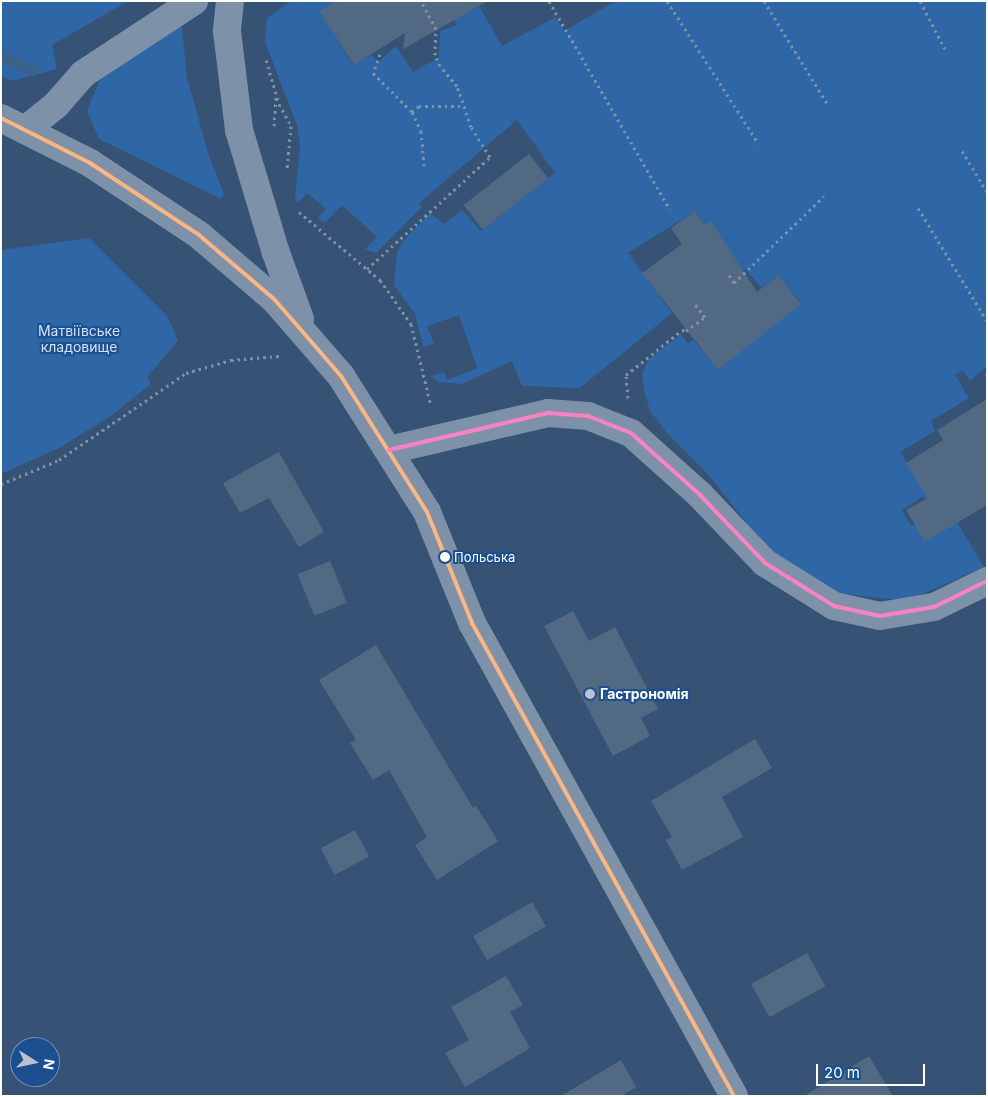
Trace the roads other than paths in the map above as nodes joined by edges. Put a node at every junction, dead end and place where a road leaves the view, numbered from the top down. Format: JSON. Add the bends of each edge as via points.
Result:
{"nodes":[{"id":1,"x":194,"y":1,"type":"edge"},
{"id":2,"x":230,"y":1,"type":"edge"},
{"id":3,"x":1,"y":118,"type":"edge"},
{"id":4,"x":25,"y":130,"type":"junction"},
{"id":5,"x":305,"y":331,"type":"junction"},
{"id":6,"x":389,"y":450,"type":"junction"},
{"id":7,"x":987,"y":581,"type":"edge"},
{"id":8,"x":734,"y":1096,"type":"edge"}],
"edges":[{"from":1,"to":4,"type":"street","via":[[83,74],[56,105]]},
{"from":2,"to":5,"type":"street","via":[[227,31],[239,130],[276,253]]},
{"from":3,"to":4,"type":"street"},
{"from":4,"to":5,"type":"street","via":[[90,162],[191,229],[248,275]]},
{"from":5,"to":6,"type":"street","via":[[341,376]]},
{"from":6,"to":7,"type":"street","via":[[548,413],[588,416],[631,433],[700,495],[765,563],[834,606],[880,616],[925,609]]},
{"from":6,"to":8,"type":"street","via":[[427,512],[472,623]]}]}
